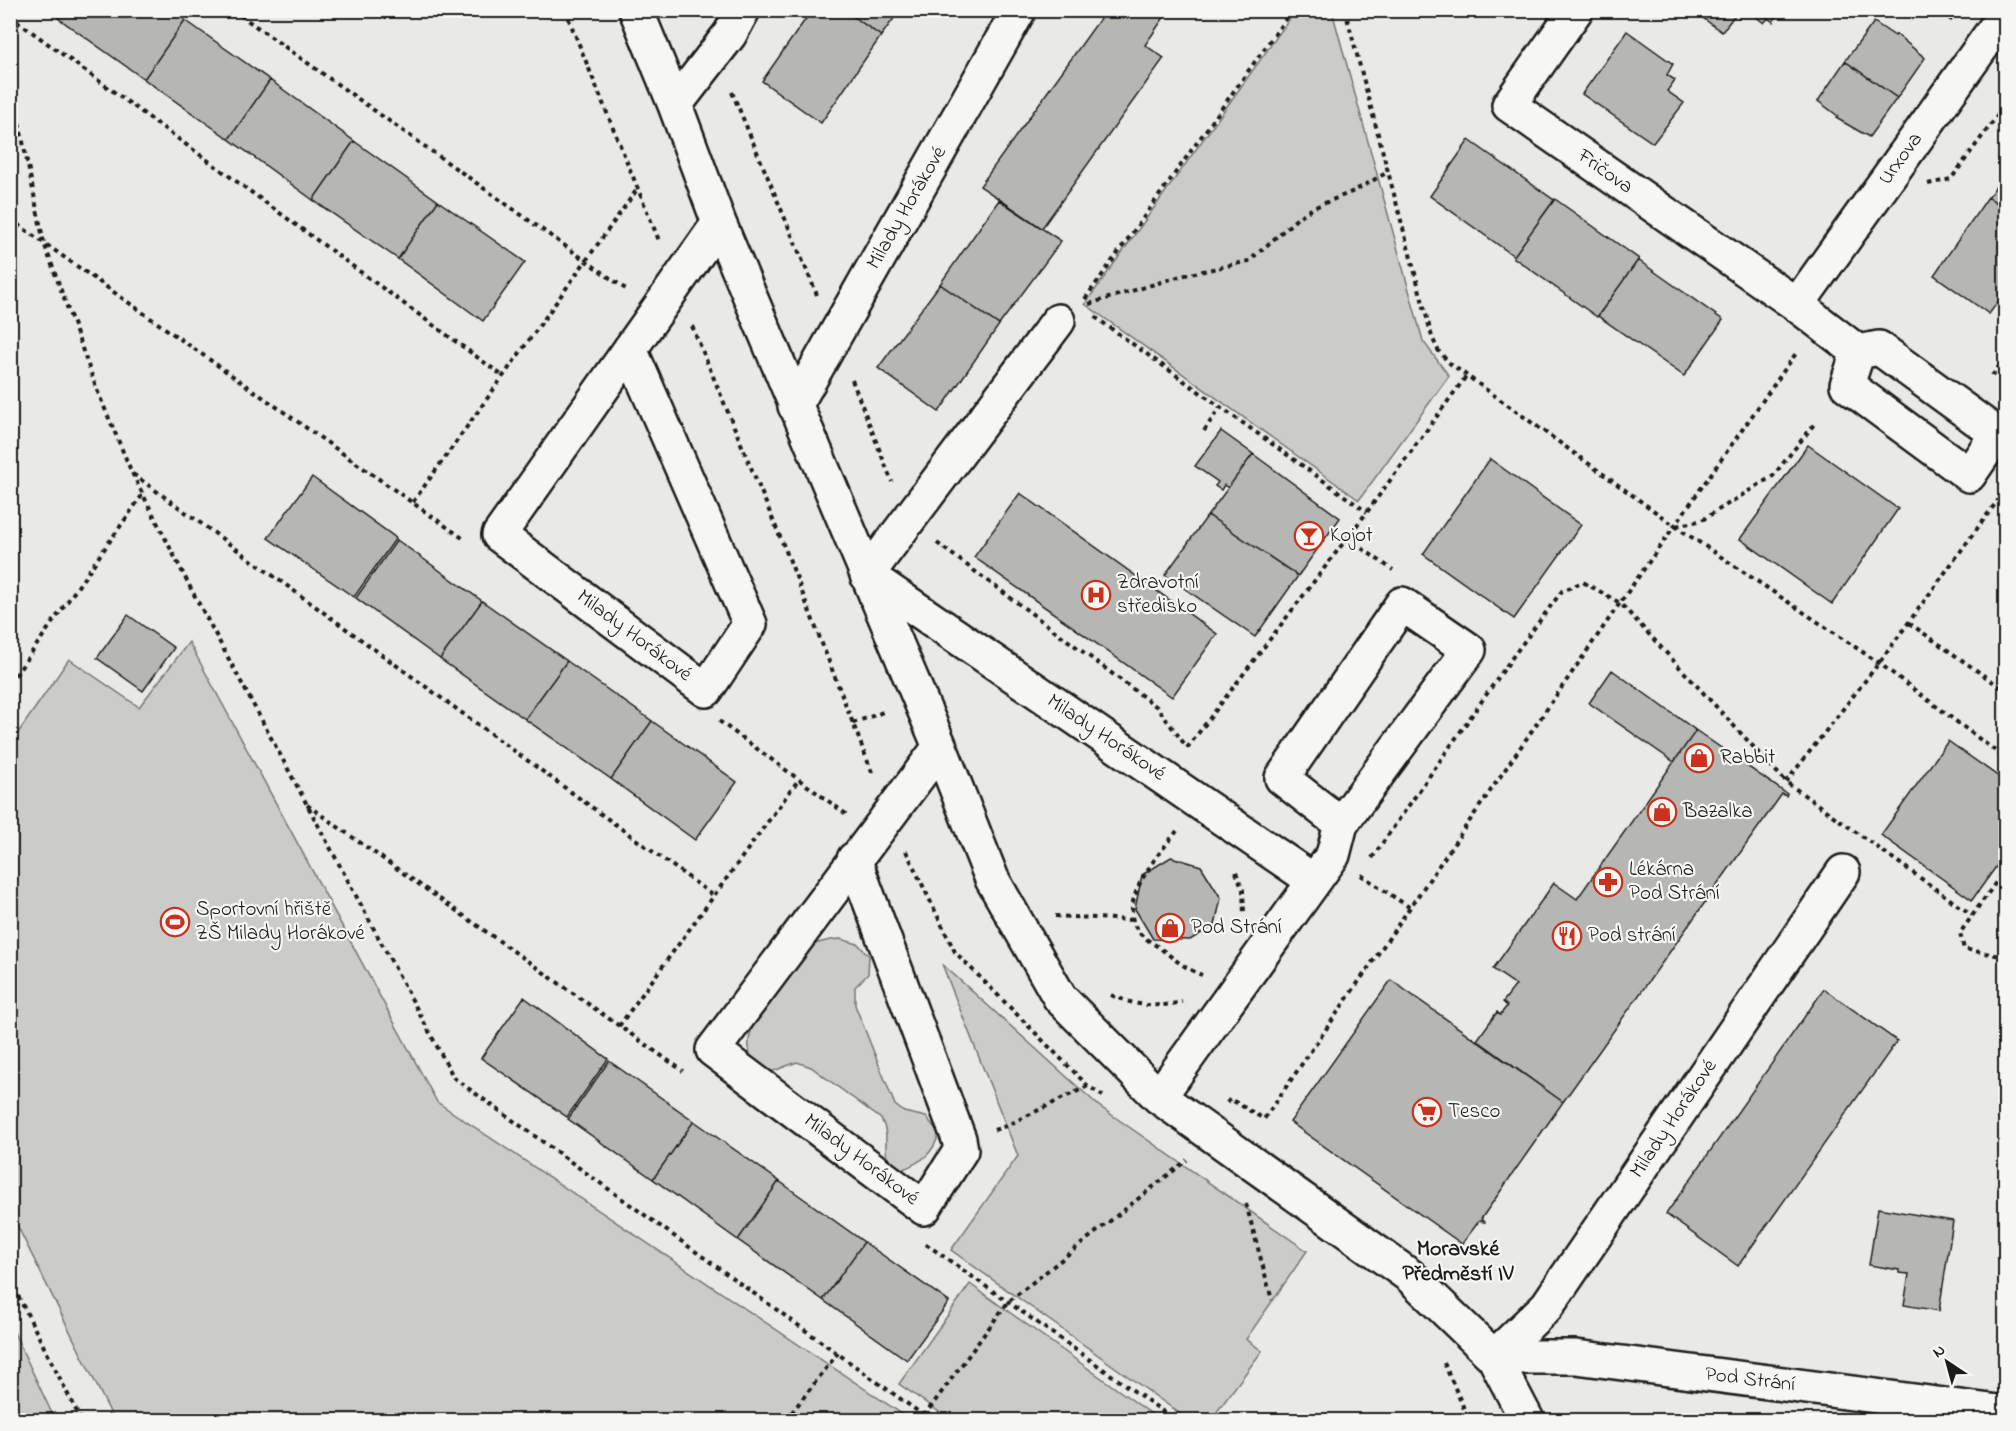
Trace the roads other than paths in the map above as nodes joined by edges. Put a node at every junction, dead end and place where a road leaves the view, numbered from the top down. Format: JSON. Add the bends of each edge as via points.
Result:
{"nodes":[{"id":1,"x":636,"y":10,"type":"edge"},
{"id":2,"x":743,"y":10,"type":"edge"},
{"id":3,"x":1018,"y":10,"type":"edge"},
{"id":4,"x":1576,"y":10,"type":"edge"},
{"id":5,"x":2006,"y":13,"type":"edge"},
{"id":6,"x":675,"y":105,"type":"junction"},
{"id":7,"x":719,"y":223,"type":"junction"},
{"id":8,"x":1808,"y":313,"type":"junction"},
{"id":9,"x":1069,"y":314,"type":"road end"},
{"id":10,"x":630,"y":349,"type":"junction"},
{"id":11,"x":1858,"y":352,"type":"dead end"},
{"id":12,"x":795,"y":406,"type":"junction"},
{"id":13,"x":867,"y":575,"type":"junction"},
{"id":14,"x":940,"y":747,"type":"junction"},
{"id":15,"x":1341,"y":824,"type":"junction"},
{"id":16,"x":864,"y":847,"type":"junction"},
{"id":17,"x":1324,"y":868,"type":"junction"},
{"id":18,"x":1843,"y":872,"type":"dead end"},
{"id":19,"x":1159,"y":1097,"type":"junction"},
{"id":20,"x":1494,"y":1357,"type":"junction"},
{"id":21,"x":2006,"y":1413,"type":"edge"},
{"id":22,"x":1527,"y":1420,"type":"edge"}],
"edges":[{"from":1,"to":6,"type":"street"},
{"from":2,"to":6,"type":"street","via":[[716,53]]},
{"from":3,"to":12,"type":"street","name":"Milady Horákové"},
{"from":4,"to":8,"type":"street","name":"Fričova","via":[[1509,105]]},
{"from":5,"to":8,"type":"street","name":"Urxova"},
{"from":6,"to":7,"type":"street"},
{"from":7,"to":10,"type":"street","name":"Milady Horákové"},
{"from":7,"to":12,"type":"street"},
{"from":8,"to":11,"type":"street"},
{"from":9,"to":13,"type":"street"},
{"from":10,"to":10,"type":"street","name":"Milady Horákové","via":[[498,535],[706,690],[750,624]]},
{"from":12,"to":13,"type":"street"},
{"from":13,"to":14,"type":"street"},
{"from":13,"to":17,"type":"street","name":"Milady Horákové"},
{"from":14,"to":16,"type":"street","name":"Milady Horákové"},
{"from":14,"to":19,"type":"street","via":[[992,879],[1060,998]]},
{"from":15,"to":15,"type":"street","via":[[1469,650],[1402,604],[1282,778]]},
{"from":15,"to":17,"type":"street"},
{"from":16,"to":16,"type":"street","name":"Milady Horákové","via":[[713,1050],[924,1208],[961,1150]]},
{"from":17,"to":19,"type":"street"},
{"from":18,"to":20,"type":"street","name":"Milady Horákové","via":[[1547,1306]]},
{"from":19,"to":20,"type":"street","via":[[1410,1276]]},
{"from":20,"to":21,"type":"street","name":"Pod Strání","via":[[1576,1357]]},
{"from":20,"to":22,"type":"street"}]}
